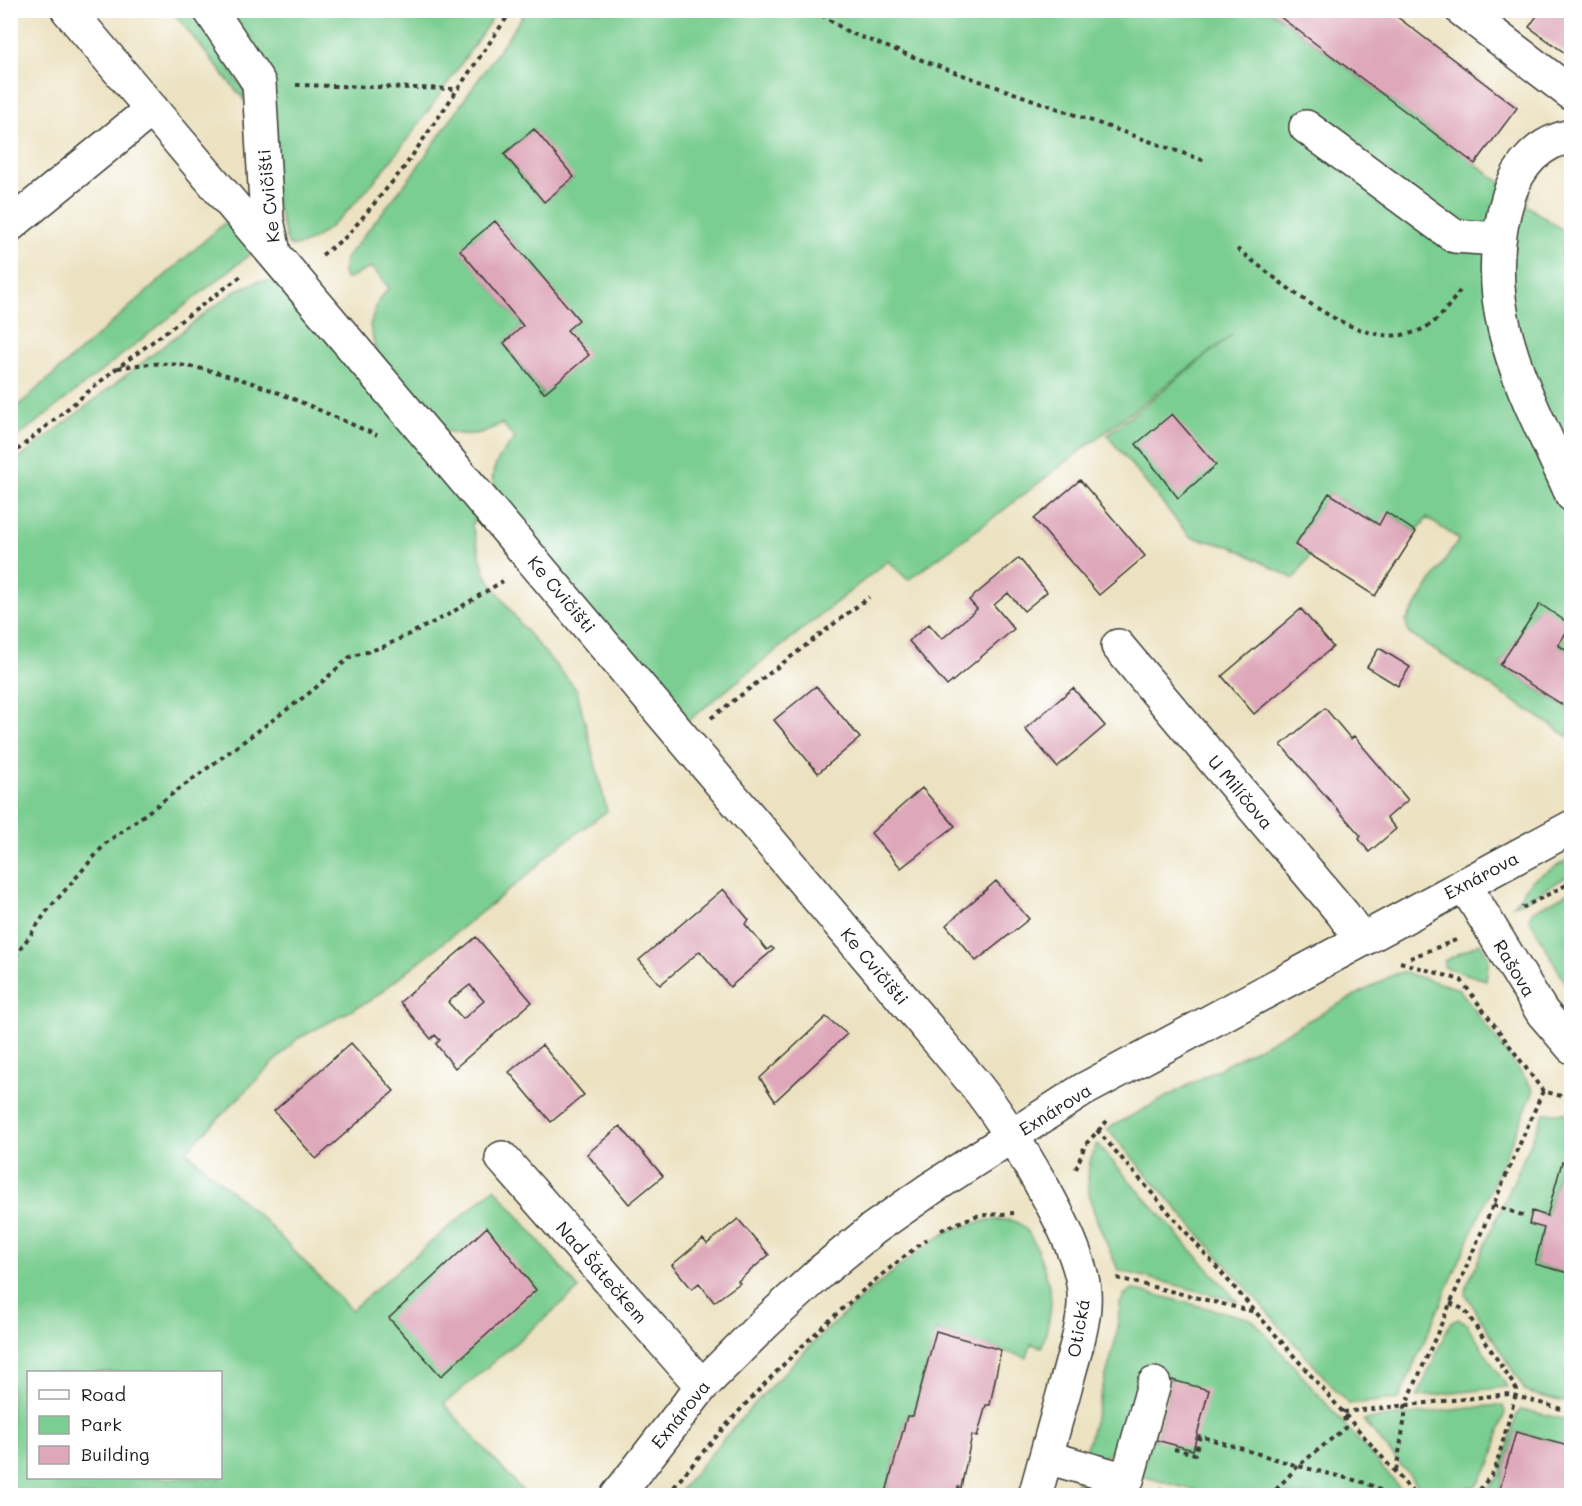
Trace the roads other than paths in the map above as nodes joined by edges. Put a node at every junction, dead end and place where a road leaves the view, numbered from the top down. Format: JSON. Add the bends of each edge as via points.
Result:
{"nodes":[{"id":1,"x":68,"y":10,"type":"edge"},
{"id":2,"x":210,"y":10,"type":"edge"},
{"id":3,"x":1462,"y":10,"type":"edge"},
{"id":4,"x":1572,"y":94,"type":"edge"},
{"id":5,"x":152,"y":109,"type":"junction"},
{"id":6,"x":1306,"y":127,"type":"dead end"},
{"id":7,"x":1572,"y":136,"type":"edge"},
{"id":8,"x":10,"y":225,"type":"edge"},
{"id":9,"x":1498,"y":239,"type":"junction"},
{"id":10,"x":274,"y":254,"type":"junction"},
{"id":11,"x":1572,"y":495,"type":"edge"},
{"id":12,"x":1118,"y":646,"type":"dead end"},
{"id":13,"x":1572,"y":827,"type":"edge"},
{"id":14,"x":1464,"y":884,"type":"junction"},
{"id":15,"x":1362,"y":939,"type":"junction"},
{"id":16,"x":1572,"y":1047,"type":"edge"},
{"id":17,"x":1012,"y":1136,"type":"junction"},
{"id":18,"x":502,"y":1158,"type":"dead end"},
{"id":19,"x":1154,"y":1384,"type":"dead end"},
{"id":20,"x":702,"y":1386,"type":"junction"},
{"id":21,"x":1046,"y":1457,"type":"junction"},
{"id":22,"x":617,"y":1496,"type":"edge"},
{"id":23,"x":1035,"y":1496,"type":"edge"}],
"edges":[{"from":1,"to":5,"type":"street"},
{"from":2,"to":10,"type":"street","name":"Ke Cvičišti","via":[[259,84],[267,220]]},
{"from":3,"to":4,"type":"street"},
{"from":5,"to":8,"type":"street"},
{"from":5,"to":10,"type":"street"},
{"from":6,"to":9,"type":"street","via":[[1454,236]]},
{"from":7,"to":9,"type":"street","via":[[1546,145],[1522,166]]},
{"from":9,"to":11,"type":"street","via":[[1496,281],[1503,330]]},
{"from":10,"to":17,"type":"street","name":"Ke Cvičišti","via":[[974,1083]]},
{"from":12,"to":15,"type":"street","name":"U Milíčova"},
{"from":13,"to":14,"type":"street","name":"Exnárova"},
{"from":14,"to":15,"type":"street","name":"Exnárova"},
{"from":14,"to":16,"type":"street","name":"Rašova","via":[[1542,1012]]},
{"from":15,"to":17,"type":"street","name":"Exnárova","via":[[1083,1090]]},
{"from":17,"to":20,"type":"street","name":"Exnárova","via":[[873,1229],[822,1271]]},
{"from":17,"to":21,"type":"street","name":"Otická","via":[[1047,1197],[1081,1275],[1084,1293],[1079,1337]]},
{"from":18,"to":20,"type":"street","name":"Nad Šátečkem"},
{"from":19,"to":21,"type":"street","via":[[1127,1480]]},
{"from":20,"to":22,"type":"street","name":"Exnárova"},
{"from":21,"to":23,"type":"street","name":"Otická"}]}
